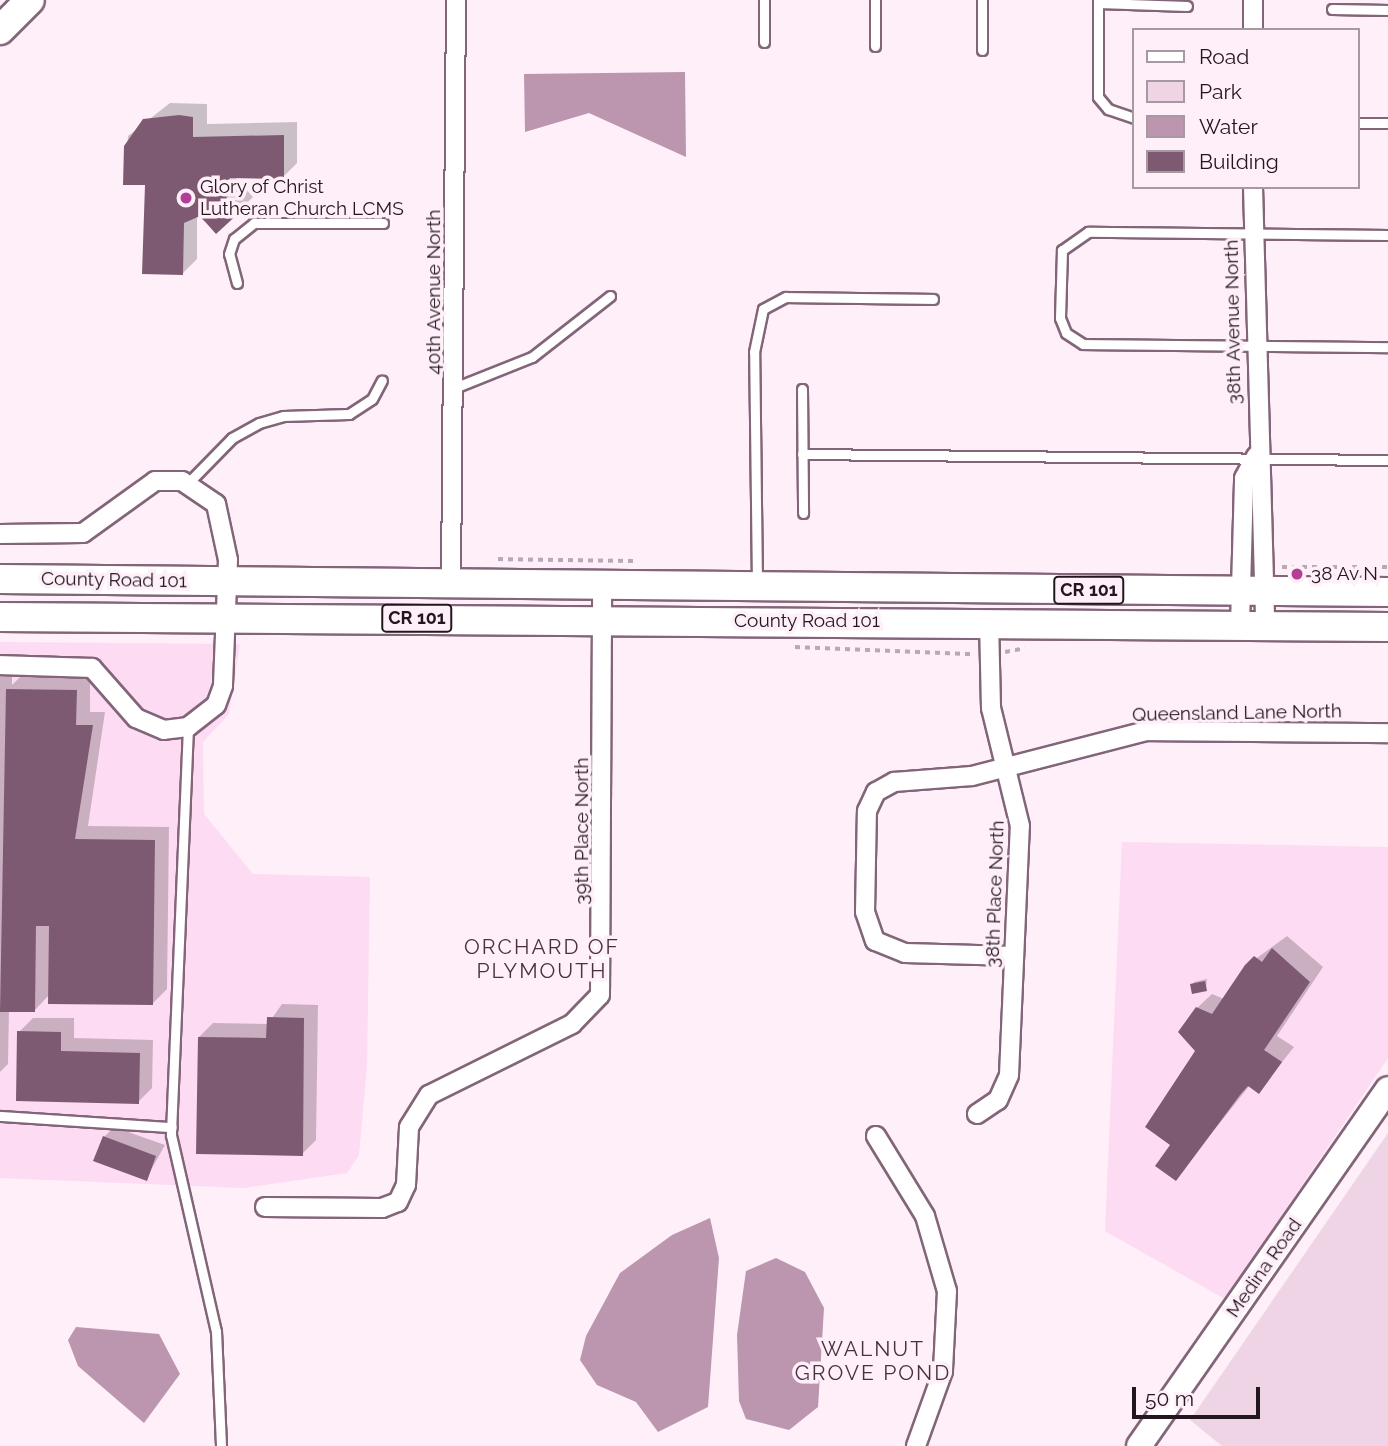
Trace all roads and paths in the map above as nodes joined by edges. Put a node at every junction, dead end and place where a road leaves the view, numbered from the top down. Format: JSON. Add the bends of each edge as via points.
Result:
{"nodes":[{"id":1,"x":30,"y":0,"type":"edge"},
{"id":2,"x":456,"y":0,"type":"edge"},
{"id":3,"x":764,"y":0,"type":"edge"},
{"id":4,"x":875,"y":0,"type":"edge"},
{"id":5,"x":982,"y":0,"type":"edge"},
{"id":6,"x":1254,"y":0,"type":"edge"},
{"id":7,"x":1098,"y":2,"type":"edge"},
{"id":8,"x":1187,"y":6,"type":"dead end"},
{"id":9,"x":1387,"y":7,"type":"edge"},
{"id":10,"x":1332,"y":9,"type":"dead end"},
{"id":11,"x":1254,"y":28,"type":"edge"},
{"id":12,"x":0,"y":30,"type":"edge"},
{"id":13,"x":764,"y":42,"type":"dead end"},
{"id":14,"x":874,"y":46,"type":"dead end"},
{"id":15,"x":982,"y":50,"type":"dead end"},
{"id":16,"x":1132,"y":117,"type":"edge"},
{"id":17,"x":1360,"y":123,"type":"edge"},
{"id":18,"x":1388,"y":123,"type":"edge"},
{"id":19,"x":1252,"y":189,"type":"edge"},
{"id":20,"x":383,"y":223,"type":"dead end"},
{"id":21,"x":1252,"y":233,"type":"junction"},
{"id":22,"x":1388,"y":235,"type":"edge"},
{"id":23,"x":237,"y":283,"type":"dead end"},
{"id":24,"x":610,"y":296,"type":"dead end"},
{"id":25,"x":933,"y":299,"type":"dead end"},
{"id":26,"x":1253,"y":346,"type":"junction"},
{"id":27,"x":1388,"y":347,"type":"edge"},
{"id":28,"x":382,"y":380,"type":"dead end"},
{"id":29,"x":454,"y":388,"type":"junction"},
{"id":30,"x":802,"y":389,"type":"dead end"},
{"id":31,"x":802,"y":454,"type":"junction"},
{"id":32,"x":1256,"y":456,"type":"junction"},
{"id":33,"x":1388,"y":460,"type":"edge"},
{"id":34,"x":188,"y":483,"type":"junction"},
{"id":35,"x":803,"y":513,"type":"dead end"},
{"id":36,"x":0,"y":534,"type":"edge"},
{"id":37,"x":1388,"y":567,"type":"edge"},
{"id":38,"x":0,"y":579,"type":"edge"},
{"id":39,"x":227,"y":581,"type":"junction"},
{"id":40,"x":451,"y":583,"type":"junction"},
{"id":41,"x":1261,"y":583,"type":"junction"},
{"id":42,"x":602,"y":584,"type":"junction"},
{"id":43,"x":757,"y":586,"type":"junction"},
{"id":44,"x":1388,"y":592,"type":"edge"},
{"id":45,"x":0,"y":617,"type":"edge"},
{"id":46,"x":226,"y":617,"type":"junction"},
{"id":47,"x":601,"y":620,"type":"junction"},
{"id":48,"x":989,"y":623,"type":"junction"},
{"id":49,"x":1252,"y":625,"type":"junction"},
{"id":50,"x":1388,"y":627,"type":"edge"},
{"id":51,"x":0,"y":665,"type":"edge"},
{"id":52,"x":188,"y":726,"type":"junction"},
{"id":53,"x":1388,"y":733,"type":"edge"},
{"id":54,"x":1007,"y":766,"type":"junction"},
{"id":55,"x":1014,"y":956,"type":"junction"},
{"id":56,"x":1388,"y":1089,"type":"edge"},
{"id":57,"x":978,"y":1114,"type":"dead end"},
{"id":58,"x":0,"y":1116,"type":"edge"},
{"id":59,"x":172,"y":1127,"type":"junction"},
{"id":60,"x":876,"y":1136,"type":"dead end"},
{"id":61,"x":265,"y":1207,"type":"dead end"},
{"id":62,"x":221,"y":1446,"type":"edge"},
{"id":63,"x":916,"y":1446,"type":"edge"},
{"id":64,"x":1139,"y":1446,"type":"edge"}],
"edges":[{"from":1,"to":12,"type":"main road"},
{"from":2,"to":29,"type":"street","name":"40th Avenue North"},
{"from":3,"to":13,"type":"lane"},
{"from":4,"to":14,"type":"lane"},
{"from":5,"to":15,"type":"lane"},
{"from":6,"to":11,"type":"street"},
{"from":7,"to":8,"type":"lane"},
{"from":7,"to":16,"type":"lane","via":[[1098,97],[1108,109]]},
{"from":9,"to":10,"type":"lane"},
{"from":17,"to":18,"type":"lane"},
{"from":19,"to":21,"type":"street","name":"38th Avenue North"},
{"from":20,"to":23,"type":"lane","via":[[254,223],[234,239],[229,254]]},
{"from":21,"to":22,"type":"lane"},
{"from":21,"to":26,"type":"street","name":"38th Avenue North"},
{"from":21,"to":26,"type":"lane","via":[[1088,232],[1072,238],[1062,250],[1060,318],[1066,333],[1083,344]]},
{"from":24,"to":29,"type":"lane","via":[[532,357]]},
{"from":25,"to":43,"type":"lane","via":[[786,297],[763,309],[754,352]]},
{"from":26,"to":27,"type":"lane"},
{"from":26,"to":32,"type":"street","name":"38th Avenue North"},
{"from":28,"to":34,"type":"lane","via":[[372,399],[349,414],[284,415],[259,423],[222,447]]},
{"from":29,"to":40,"type":"street","name":"40th Avenue North"},
{"from":30,"to":31,"type":"lane"},
{"from":31,"to":32,"type":"lane"},
{"from":31,"to":35,"type":"lane"},
{"from":32,"to":33,"type":"lane"},
{"from":32,"to":41,"type":"street","name":"38th Avenue North","via":[[1266,477]]},
{"from":32,"to":41,"type":"street","name":"38th Avenue North","via":[[1244,478]]},
{"from":34,"to":36,"type":"street","via":[[155,481],[83,533]]},
{"from":34,"to":39,"type":"street","via":[[216,504]]},
{"from":37,"to":41,"type":"path"},
{"from":38,"to":39,"type":"main road","name":"County Road 101","number":"CR 101"},
{"from":39,"to":40,"type":"main road","name":"County Road 101","number":"CR 101"},
{"from":39,"to":46,"type":"street"},
{"from":40,"to":42,"type":"main road","name":"County Road 101","number":"CR 101"},
{"from":41,"to":43,"type":"main road","name":"County Road 101","number":"CR 101"},
{"from":41,"to":44,"type":"main road","name":"County Road 101","number":"CR 101"},
{"from":41,"to":49,"type":"street","name":"38th Avenue North"},
{"from":41,"to":49,"type":"street","name":"38th Avenue North"},
{"from":42,"to":43,"type":"main road","name":"County Road 101","number":"CR 101"},
{"from":42,"to":47,"type":"street","name":"39th Place North"},
{"from":45,"to":46,"type":"main road","name":"County Road 101","number":"CR 101"},
{"from":46,"to":47,"type":"main road","name":"County Road 101","number":"CR 101"},
{"from":46,"to":52,"type":"street","via":[[223,686],[216,705]]},
{"from":47,"to":48,"type":"main road","name":"County Road 101","number":"CR 101"},
{"from":47,"to":61,"type":"street","name":"39th Place North","via":[[600,995],[572,1024],[429,1095],[409,1127],[403,1194],[382,1208]]},
{"from":48,"to":49,"type":"main road","name":"County Road 101","number":"CR 101"},
{"from":48,"to":54,"type":"street","name":"38th Place North","via":[[990,708]]},
{"from":49,"to":50,"type":"main road","name":"County Road 101","number":"CR 101"},
{"from":51,"to":52,"type":"street","via":[[92,668],[136,718],[164,730]]},
{"from":52,"to":59,"type":"lane"},
{"from":53,"to":54,"type":"street","name":"Queensland Lane North","via":[[1146,731]]},
{"from":54,"to":55,"type":"street","name":"38th Place North","via":[[1020,826]]},
{"from":54,"to":55,"type":"street","name":"Queensland Lane North","via":[[954,780],[894,782],[876,792],[867,811],[865,912],[875,941],[890,950]]},
{"from":55,"to":57,"type":"street","name":"38th Place North","via":[[1009,1075],[999,1100]]},
{"from":56,"to":64,"type":"street","name":"Medina Road"},
{"from":58,"to":59,"type":"lane"},
{"from":59,"to":62,"type":"lane","via":[[216,1331]]},
{"from":60,"to":63,"type":"street","via":[[925,1216],[947,1291],[943,1371]]}]}
